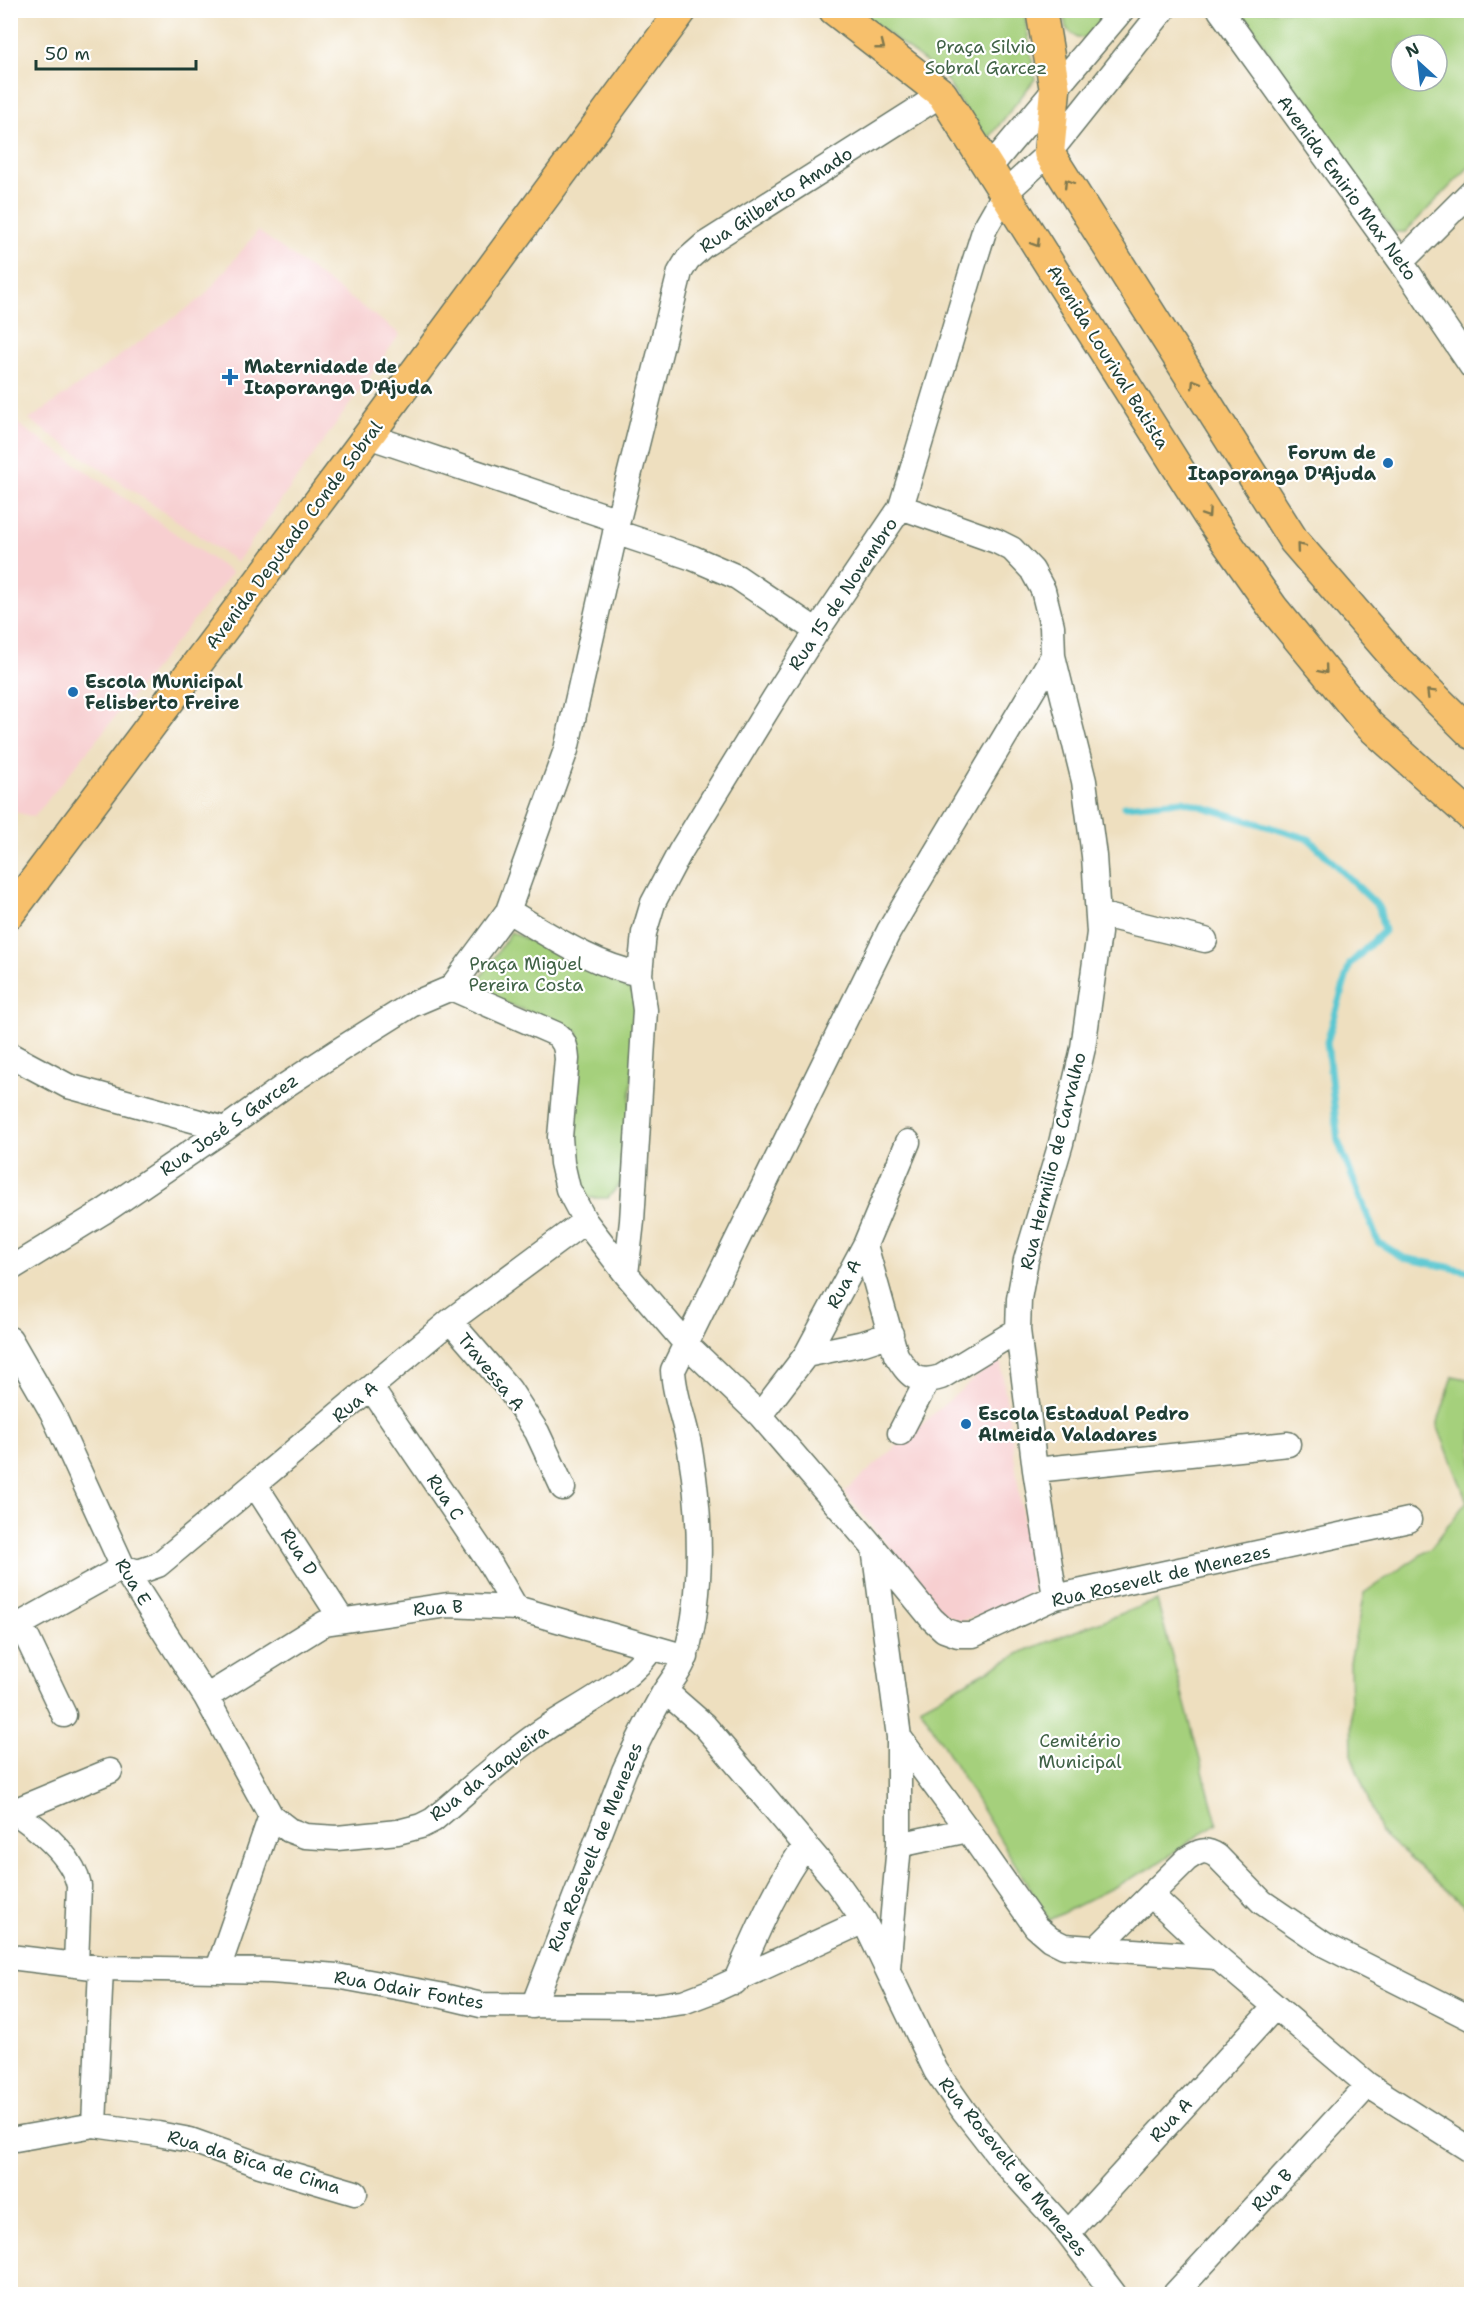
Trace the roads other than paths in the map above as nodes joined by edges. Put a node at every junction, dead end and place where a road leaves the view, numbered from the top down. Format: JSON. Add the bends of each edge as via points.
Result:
{"nodes":[{"id":1,"x":682,"y":10,"type":"edge"},
{"id":2,"x":834,"y":10,"type":"edge"},
{"id":3,"x":1041,"y":10,"type":"edge"},
{"id":4,"x":1122,"y":10,"type":"edge"},
{"id":5,"x":1163,"y":10,"type":"edge"},
{"id":6,"x":1220,"y":10,"type":"edge"},
{"id":7,"x":1055,"y":90,"type":"junction"},
{"id":8,"x":942,"y":94,"type":"junction"},
{"id":9,"x":1049,"y":153,"type":"junction"},
{"id":10,"x":997,"y":181,"type":"junction"},
{"id":11,"x":1472,"y":190,"type":"edge"},
{"id":12,"x":1401,"y":262,"type":"junction"},
{"id":13,"x":1472,"y":367,"type":"edge"},
{"id":14,"x":368,"y":436,"type":"junction"},
{"id":15,"x":901,"y":507,"type":"junction"},
{"id":16,"x":617,"y":526,"type":"junction"},
{"id":17,"x":817,"y":631,"type":"junction"},
{"id":18,"x":1053,"y":656,"type":"junction"},
{"id":19,"x":1472,"y":734,"type":"edge"},
{"id":20,"x":1472,"y":817,"type":"edge"},
{"id":21,"x":508,"y":912,"type":"junction"},
{"id":22,"x":10,"y":913,"type":"edge"},
{"id":23,"x":1098,"y":914,"type":"junction"},
{"id":24,"x":1204,"y":940,"type":"dead end"},
{"id":25,"x":640,"y":974,"type":"junction"},
{"id":26,"x":451,"y":988,"type":"junction"},
{"id":27,"x":10,"y":1055,"type":"edge"},
{"id":28,"x":225,"y":1129,"type":"junction"},
{"id":29,"x":908,"y":1142,"type":"dead end"},
{"id":30,"x":585,"y":1221,"type":"junction"},
{"id":31,"x":865,"y":1245,"type":"junction"},
{"id":32,"x":10,"y":1269,"type":"edge"},
{"id":33,"x":626,"y":1274,"type":"junction"},
{"id":34,"x":450,"y":1321,"type":"junction"},
{"id":35,"x":1018,"y":1330,"type":"junction"},
{"id":36,"x":891,"y":1334,"type":"junction"},
{"id":37,"x":10,"y":1339,"type":"edge"},
{"id":38,"x":686,"y":1344,"type":"junction"},
{"id":39,"x":806,"y":1355,"type":"junction"},
{"id":40,"x":927,"y":1382,"type":"junction"},
{"id":41,"x":371,"y":1388,"type":"junction"},
{"id":42,"x":760,"y":1415,"type":"junction"},
{"id":43,"x":900,"y":1433,"type":"dead end"},
{"id":44,"x":1288,"y":1443,"type":"dead end"},
{"id":45,"x":1035,"y":1470,"type":"junction"},
{"id":46,"x":255,"y":1485,"type":"junction"},
{"id":47,"x":563,"y":1488,"type":"dead end"},
{"id":48,"x":1409,"y":1520,"type":"dead end"},
{"id":49,"x":874,"y":1548,"type":"junction"},
{"id":50,"x":123,"y":1567,"type":"junction"},
{"id":51,"x":1055,"y":1597,"type":"junction"},
{"id":52,"x":516,"y":1608,"type":"junction"},
{"id":53,"x":342,"y":1620,"type":"junction"},
{"id":54,"x":16,"y":1628,"type":"edge"},
{"id":55,"x":652,"y":1647,"type":"junction"},
{"id":56,"x":686,"y":1657,"type":"junction"},
{"id":57,"x":665,"y":1691,"type":"junction"},
{"id":58,"x":206,"y":1697,"type":"junction"},
{"id":59,"x":64,"y":1715,"type":"dead end"},
{"id":60,"x":899,"y":1737,"type":"junction"},
{"id":61,"x":110,"y":1771,"type":"dead end"},
{"id":62,"x":12,"y":1808,"type":"edge"},
{"id":63,"x":271,"y":1816,"type":"junction"},
{"id":64,"x":968,"y":1830,"type":"junction"},
{"id":65,"x":806,"y":1845,"type":"junction"},
{"id":66,"x":899,"y":1845,"type":"junction"},
{"id":67,"x":1151,"y":1894,"type":"junction"},
{"id":68,"x":864,"y":1921,"type":"junction"},
{"id":69,"x":1098,"y":1947,"type":"junction"},
{"id":70,"x":10,"y":1957,"type":"edge"},
{"id":71,"x":1217,"y":1957,"type":"junction"},
{"id":72,"x":76,"y":1964,"type":"junction"},
{"id":73,"x":101,"y":1968,"type":"junction"},
{"id":74,"x":888,"y":1968,"type":"junction"},
{"id":75,"x":218,"y":1969,"type":"junction"},
{"id":76,"x":735,"y":1982,"type":"junction"},
{"id":77,"x":533,"y":2006,"type":"junction"},
{"id":78,"x":1275,"y":2007,"type":"junction"},
{"id":79,"x":1472,"y":2019,"type":"edge"},
{"id":80,"x":1368,"y":2085,"type":"junction"},
{"id":81,"x":94,"y":2126,"type":"junction"},
{"id":82,"x":10,"y":2140,"type":"edge"},
{"id":83,"x":1472,"y":2151,"type":"edge"},
{"id":84,"x":355,"y":2193,"type":"dead end"},
{"id":85,"x":1068,"y":2233,"type":"junction"},
{"id":86,"x":1114,"y":2295,"type":"edge"},
{"id":87,"x":1175,"y":2295,"type":"edge"}],
"edges":[{"from":1,"to":14,"type":"main road","name":"Avenida Deputado Conde Sobral"},
{"from":2,"to":8,"type":"main road","one_way":true},
{"from":3,"to":7,"type":"main road"},
{"from":4,"to":7,"type":"street"},
{"from":5,"to":9,"type":"street"},
{"from":6,"to":12,"type":"street","name":"Avenida Emirio Max Neto"},
{"from":7,"to":9,"type":"main road"},
{"from":7,"to":10,"type":"street"},
{"from":8,"to":10,"type":"main road"},
{"from":8,"to":16,"type":"street","name":"Rua Gilberto Amado","via":[[688,259],[680,272]]},
{"from":9,"to":10,"type":"street"},
{"from":19,"to":9,"type":"main road","one_way":true,"via":[[1396,659],[1294,541]]},
{"from":10,"to":15,"type":"street","name":"Rua 15 de Novembro"},
{"from":10,"to":20,"type":"main road","name":"Avenida Lourival Batista","one_way":true,"via":[[1207,514],[1273,608],[1369,724]]},
{"from":11,"to":12,"type":"street"},
{"from":12,"to":13,"type":"street","name":"Avenida Emirio Max Neto"},
{"from":14,"to":16,"type":"street"},
{"from":14,"to":22,"type":"main road","name":"Avenida Deputado Conde Sobral"},
{"from":15,"to":17,"type":"street","name":"Rua 15 de Novembro"},
{"from":15,"to":18,"type":"street","name":"Rua Hermilio de Carvalho","via":[[1012,549],[1044,590],[1052,626]]},
{"from":16,"to":17,"type":"street","via":[[737,577]]},
{"from":16,"to":21,"type":"street","name":"Rua Gilberto Amado","via":[[566,750]]},
{"from":17,"to":25,"type":"street","name":"Rua 15 de Novembro","via":[[686,842],[653,903],[644,933]]},
{"from":18,"to":23,"type":"street","name":"Rua Hermilio de Carvalho","via":[[1084,781]]},
{"from":18,"to":38,"type":"street","via":[[889,931]]},
{"from":21,"to":25,"type":"street","via":[[580,953]]},
{"from":21,"to":26,"type":"street"},
{"from":23,"to":24,"type":"street"},
{"from":23,"to":35,"type":"street","name":"Rua Hermilio de Carvalho","via":[[1099,933],[1083,1048],[1061,1143],[1026,1260]]},
{"from":25,"to":33,"type":"street","via":[[645,1010]]},
{"from":26,"to":28,"type":"street","name":"Rua José S Garcez","via":[[411,1005],[283,1086]]},
{"from":26,"to":30,"type":"street","via":[[562,1039],[567,1059],[560,1137],[562,1163],[568,1189]]},
{"from":27,"to":28,"type":"street","via":[[68,1086]]},
{"from":28,"to":32,"type":"street","name":"Rua José S Garcez"},
{"from":29,"to":31,"type":"street","name":"Rua A"},
{"from":30,"to":33,"type":"street"},
{"from":30,"to":34,"type":"street","name":"Rua A"},
{"from":31,"to":36,"type":"street"},
{"from":31,"to":39,"type":"street","name":"Rua A"},
{"from":33,"to":38,"type":"street","name":"Rua Rosevelt de Menezes"},
{"from":34,"to":41,"type":"street","name":"Rua A"},
{"from":34,"to":47,"type":"street","name":"Travessa A","via":[[509,1389],[537,1432]]},
{"from":35,"to":40,"type":"street"},
{"from":35,"to":45,"type":"street","name":"Rua Hermilio de Carvalho"},
{"from":36,"to":39,"type":"street"},
{"from":36,"to":40,"type":"street","via":[[896,1355],[906,1370]]},
{"from":37,"to":50,"type":"street","name":"Rua E","via":[[52,1412]]},
{"from":38,"to":42,"type":"street","name":"Rua Rosevelt de Menezes"},
{"from":38,"to":56,"type":"street","name":"Rua Rosevelt de Menezes","via":[[673,1370],[690,1450],[699,1562]]},
{"from":39,"to":42,"type":"street","name":"Rua A"},
{"from":40,"to":43,"type":"street"},
{"from":41,"to":46,"type":"street","name":"Rua A"},
{"from":41,"to":52,"type":"street","name":"Rua C"},
{"from":42,"to":49,"type":"street","name":"Rua Rosevelt de Menezes"},
{"from":44,"to":45,"type":"street"},
{"from":45,"to":51,"type":"street","name":"Rua Hermilio de Carvalho"},
{"from":46,"to":50,"type":"street","name":"Rua A","via":[[158,1564],[138,1572]]},
{"from":46,"to":53,"type":"street","name":"Rua D"},
{"from":48,"to":51,"type":"street","name":"Rua Rosevelt de Menezes"},
{"from":49,"to":51,"type":"street","name":"Rua Rosevelt de Menezes","via":[[932,1619],[944,1630],[958,1635],[973,1635]]},
{"from":49,"to":60,"type":"street"},
{"from":50,"to":54,"type":"street"},
{"from":50,"to":58,"type":"street","name":"Rua E"},
{"from":52,"to":53,"type":"street","name":"Rua B","via":[[448,1605]]},
{"from":52,"to":55,"type":"street","name":"Rua B"},
{"from":53,"to":58,"type":"street","name":"Rua B","via":[[325,1623]]},
{"from":54,"to":59,"type":"street"},
{"from":55,"to":56,"type":"street","name":"Rua B"},
{"from":55,"to":63,"type":"street","name":"Rua da Jaqueira","via":[[646,1658],[622,1679],[535,1735],[421,1826],[337,1838],[304,1836]]},
{"from":56,"to":57,"type":"street","name":"Rua Rosevelt de Menezes"},
{"from":57,"to":65,"type":"street","name":"Rua Rosevelt de Menezes","via":[[704,1725]]},
{"from":57,"to":77,"type":"street","name":"Rua Rosevelt de Menezes","via":[[624,1771]]},
{"from":58,"to":63,"type":"street","name":"Rua E"},
{"from":60,"to":64,"type":"street"},
{"from":60,"to":66,"type":"street"},
{"from":61,"to":62,"type":"street"},
{"from":62,"to":72,"type":"street","via":[[52,1842],[77,1875]]},
{"from":63,"to":75,"type":"street"},
{"from":64,"to":66,"type":"street"},
{"from":64,"to":69,"type":"street","via":[[1043,1933],[1064,1946]]},
{"from":65,"to":68,"type":"street","name":"Rua Rosevelt de Menezes"},
{"from":65,"to":76,"type":"street","via":[[769,1905]]},
{"from":66,"to":74,"type":"street"},
{"from":67,"to":69,"type":"street"},
{"from":67,"to":71,"type":"street"},
{"from":67,"to":79,"type":"street","via":[[1187,1859],[1202,1850],[1209,1851],[1262,1902],[1325,1945]]},
{"from":68,"to":74,"type":"street","name":"Rua Rosevelt de Menezes"},
{"from":68,"to":76,"type":"street","name":"Rua Odair Fontes"},
{"from":69,"to":71,"type":"street"},
{"from":70,"to":72,"type":"street","name":"Rua Odair Fontes"},
{"from":71,"to":78,"type":"street"},
{"from":72,"to":73,"type":"street","name":"Rua Odair Fontes"},
{"from":73,"to":75,"type":"street","name":"Rua Odair Fontes"},
{"from":73,"to":81,"type":"street"},
{"from":74,"to":85,"type":"street","name":"Rua Rosevelt de Menezes","via":[[936,2071],[1003,2160]]},
{"from":75,"to":77,"type":"street","name":"Rua Odair Fontes","via":[[337,1976],[481,2005]]},
{"from":76,"to":77,"type":"street","name":"Rua Odair Fontes","via":[[683,2002],[653,2006]]},
{"from":78,"to":80,"type":"street"},
{"from":78,"to":85,"type":"street","name":"Rua A"},
{"from":80,"to":83,"type":"street"},
{"from":80,"to":87,"type":"street","name":"Rua B"},
{"from":81,"to":82,"type":"street","name":"Rua da Bica de Cima"},
{"from":81,"to":84,"type":"street","name":"Rua da Bica de Cima","via":[[190,2140]]},
{"from":85,"to":86,"type":"street","name":"Rua Rosevelt de Menezes"}]}
